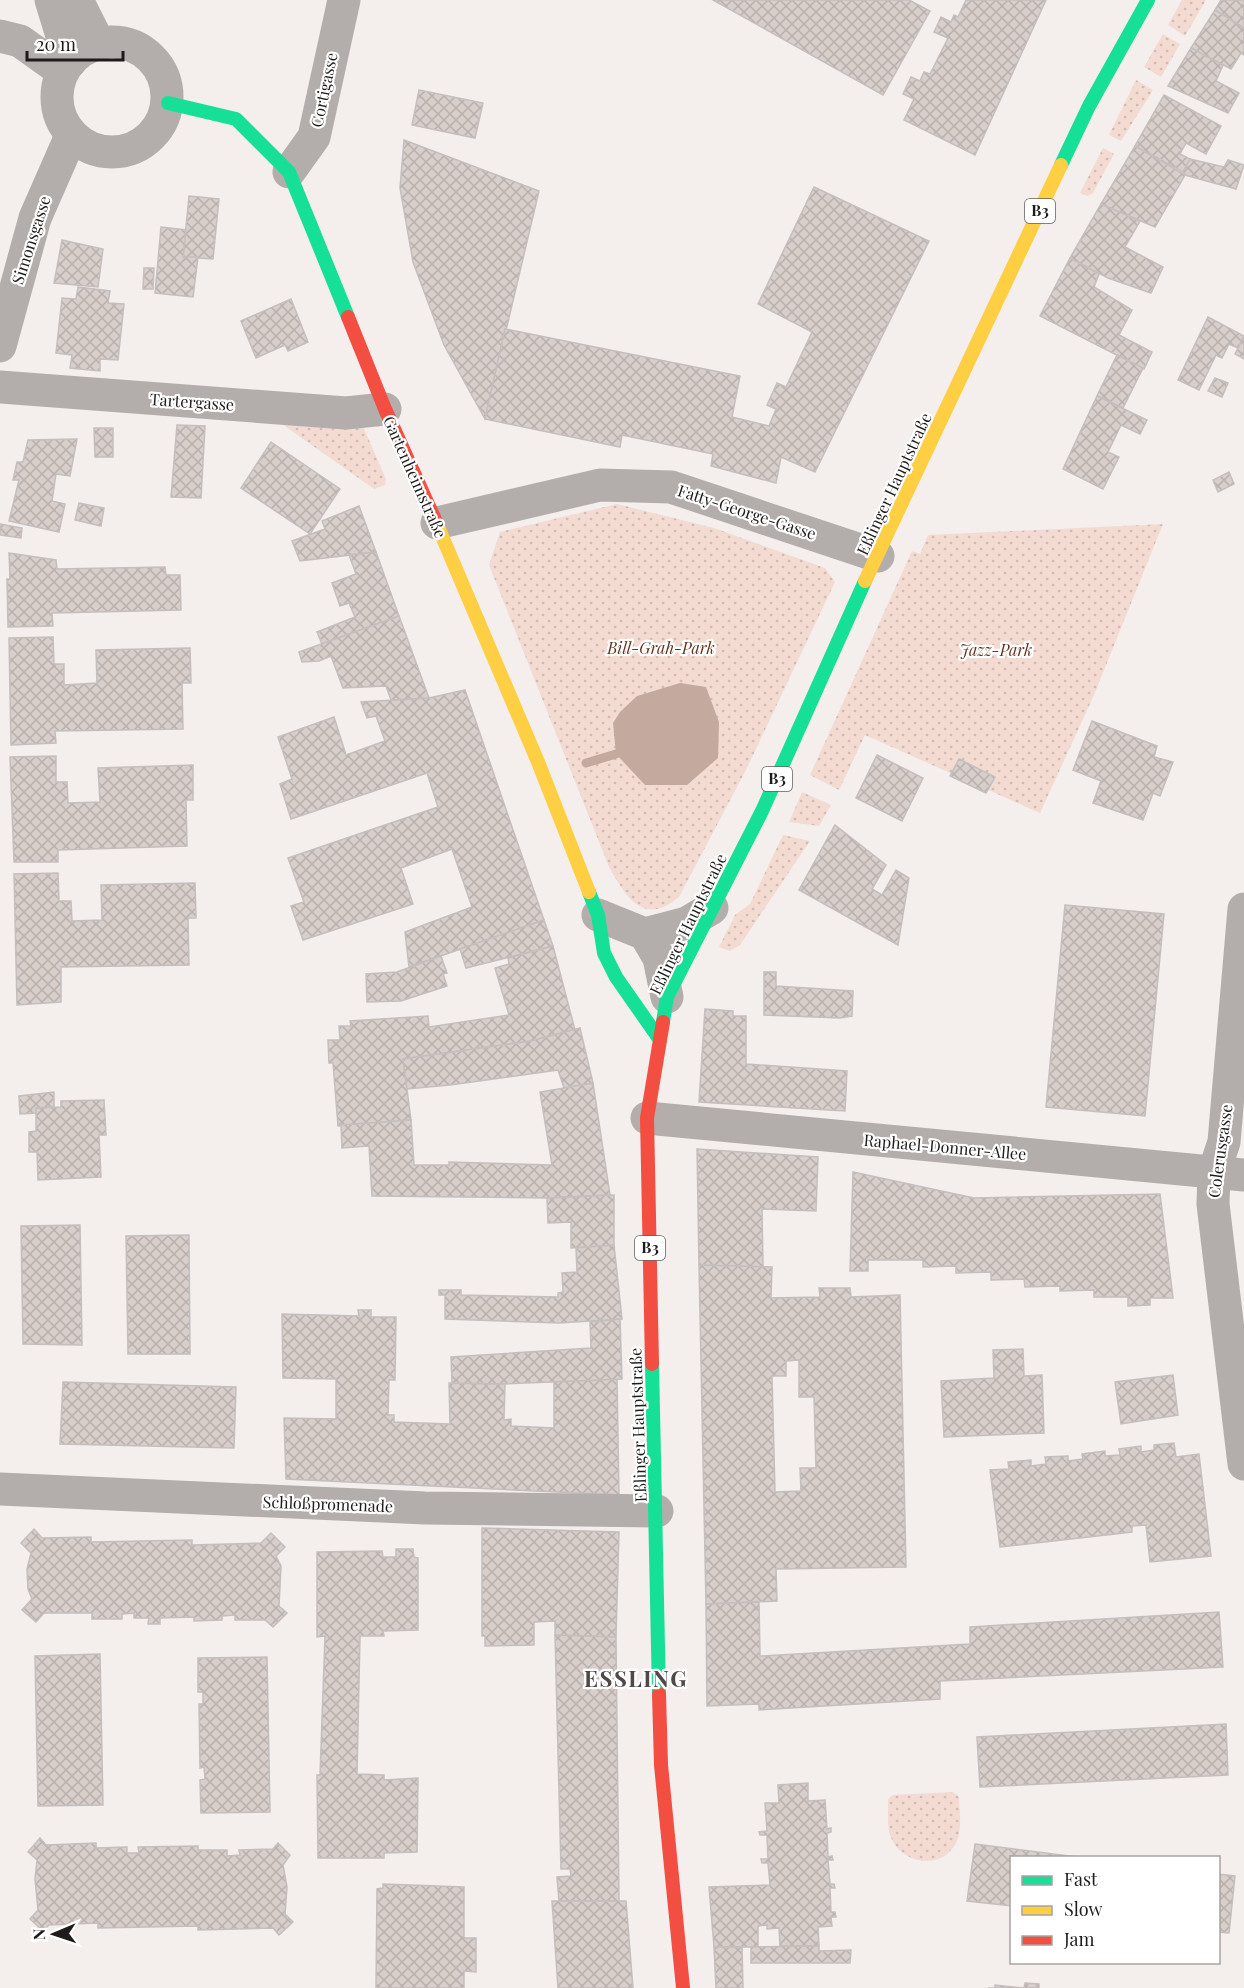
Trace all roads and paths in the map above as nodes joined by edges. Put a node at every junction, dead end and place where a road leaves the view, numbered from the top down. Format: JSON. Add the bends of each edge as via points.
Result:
{"nodes":[{"id":1,"x":51,"y":0,"type":"edge"},
{"id":2,"x":77,"y":0,"type":"edge"},
{"id":3,"x":344,"y":0,"type":"edge"},
{"id":4,"x":1148,"y":0,"type":"edge"},
{"id":5,"x":0,"y":36,"type":"edge"},
{"id":6,"x":99,"y":44,"type":"junction"},
{"id":7,"x":66,"y":66,"type":"junction"},
{"id":8,"x":168,"y":103,"type":"junction"},
{"id":9,"x":71,"y":136,"type":"junction"},
{"id":10,"x":289,"y":172,"type":"junction"},
{"id":11,"x":0,"y":346,"type":"edge"},
{"id":12,"x":0,"y":387,"type":"edge"},
{"id":13,"x":385,"y":409,"type":"junction"},
{"id":14,"x":437,"y":523,"type":"junction"},
{"id":15,"x":878,"y":556,"type":"junction"},
{"id":16,"x":712,"y":908,"type":"junction"},
{"id":17,"x":1244,"y":909,"type":"edge"},
{"id":18,"x":598,"y":915,"type":"junction"},
{"id":19,"x":645,"y":934,"type":"junction"},
{"id":20,"x":667,"y":997,"type":"junction"},
{"id":21,"x":660,"y":1040,"type":"junction"},
{"id":22,"x":647,"y":1118,"type":"junction"},
{"id":23,"x":1229,"y":1174,"type":"edge"},
{"id":24,"x":1244,"y":1464,"type":"edge"},
{"id":25,"x":0,"y":1489,"type":"edge"},
{"id":26,"x":657,"y":1511,"type":"junction"},
{"id":27,"x":682,"y":1988,"type":"edge"}],
"edges":[{"from":1,"to":7,"type":"street"},
{"from":2,"to":6,"type":"street"},
{"from":3,"to":10,"type":"street","name":"Cortigasse","via":[[314,137]]},
{"from":4,"to":15,"type":"main road","name":"Eßlinger Hauptstraße","number":"B3","via":[[1089,106]]},
{"from":5,"to":7,"type":"street","via":[[20,41]]},
{"from":6,"to":7,"type":"street","via":[[86,47]]},
{"from":6,"to":8,"type":"street","via":[[115,41],[138,47],[161,69]]},
{"from":7,"to":9,"type":"street","via":[[56,108]]},
{"from":8,"to":9,"type":"street","via":[[161,124],[146,142],[116,154],[86,148]]},
{"from":8,"to":10,"type":"main road","name":"Gartenheimstraße","via":[[236,119]]},
{"from":9,"to":11,"type":"street","name":"Simonsgasse","via":[[35,218]]},
{"from":10,"to":13,"type":"main road","name":"Gartenheimstraße"},
{"from":12,"to":13,"type":"street","name":"Tartergasse","via":[[346,413]]},
{"from":13,"to":14,"type":"main road","name":"Gartenheimstraße"},
{"from":14,"to":15,"type":"street","name":"Fatty-George-Gasse","via":[[600,485],[671,487]]},
{"from":14,"to":18,"type":"main road","name":"Gartenheimstraße"},
{"from":15,"to":16,"type":"main road","name":"Eßlinger Hauptstraße","number":"B3","via":[[762,811]]},
{"from":16,"to":19,"type":"street","via":[[687,923]]},
{"from":16,"to":20,"type":"main road","name":"Eßlinger Hauptstraße","number":"B3"},
{"from":17,"to":23,"type":"street","name":"Colerusgasse","via":[[1224,1142]]},
{"from":18,"to":19,"type":"street"},
{"from":18,"to":21,"type":"main road","name":"Gartenheimstraße","via":[[604,953]]},
{"from":19,"to":20,"type":"street","via":[[659,958]]},
{"from":20,"to":21,"type":"main road","name":"Eßlinger Hauptstraße","number":"B3"},
{"from":21,"to":22,"type":"main road","name":"Eßlinger Hauptstraße","number":"B3"},
{"from":22,"to":23,"type":"street","name":"Raphael-Donner-Allee"},
{"from":22,"to":26,"type":"main road","name":"Eßlinger Hauptstraße","number":"B3"},
{"from":23,"to":24,"type":"street","name":"Colerusgasse","via":[[1213,1204]]},
{"from":25,"to":26,"type":"street","name":"Schloßpromenade","via":[[425,1508]]},
{"from":26,"to":27,"type":"main road","name":"Eßlinger Hauptstraße","number":"B3","via":[[661,1765]]}]}
